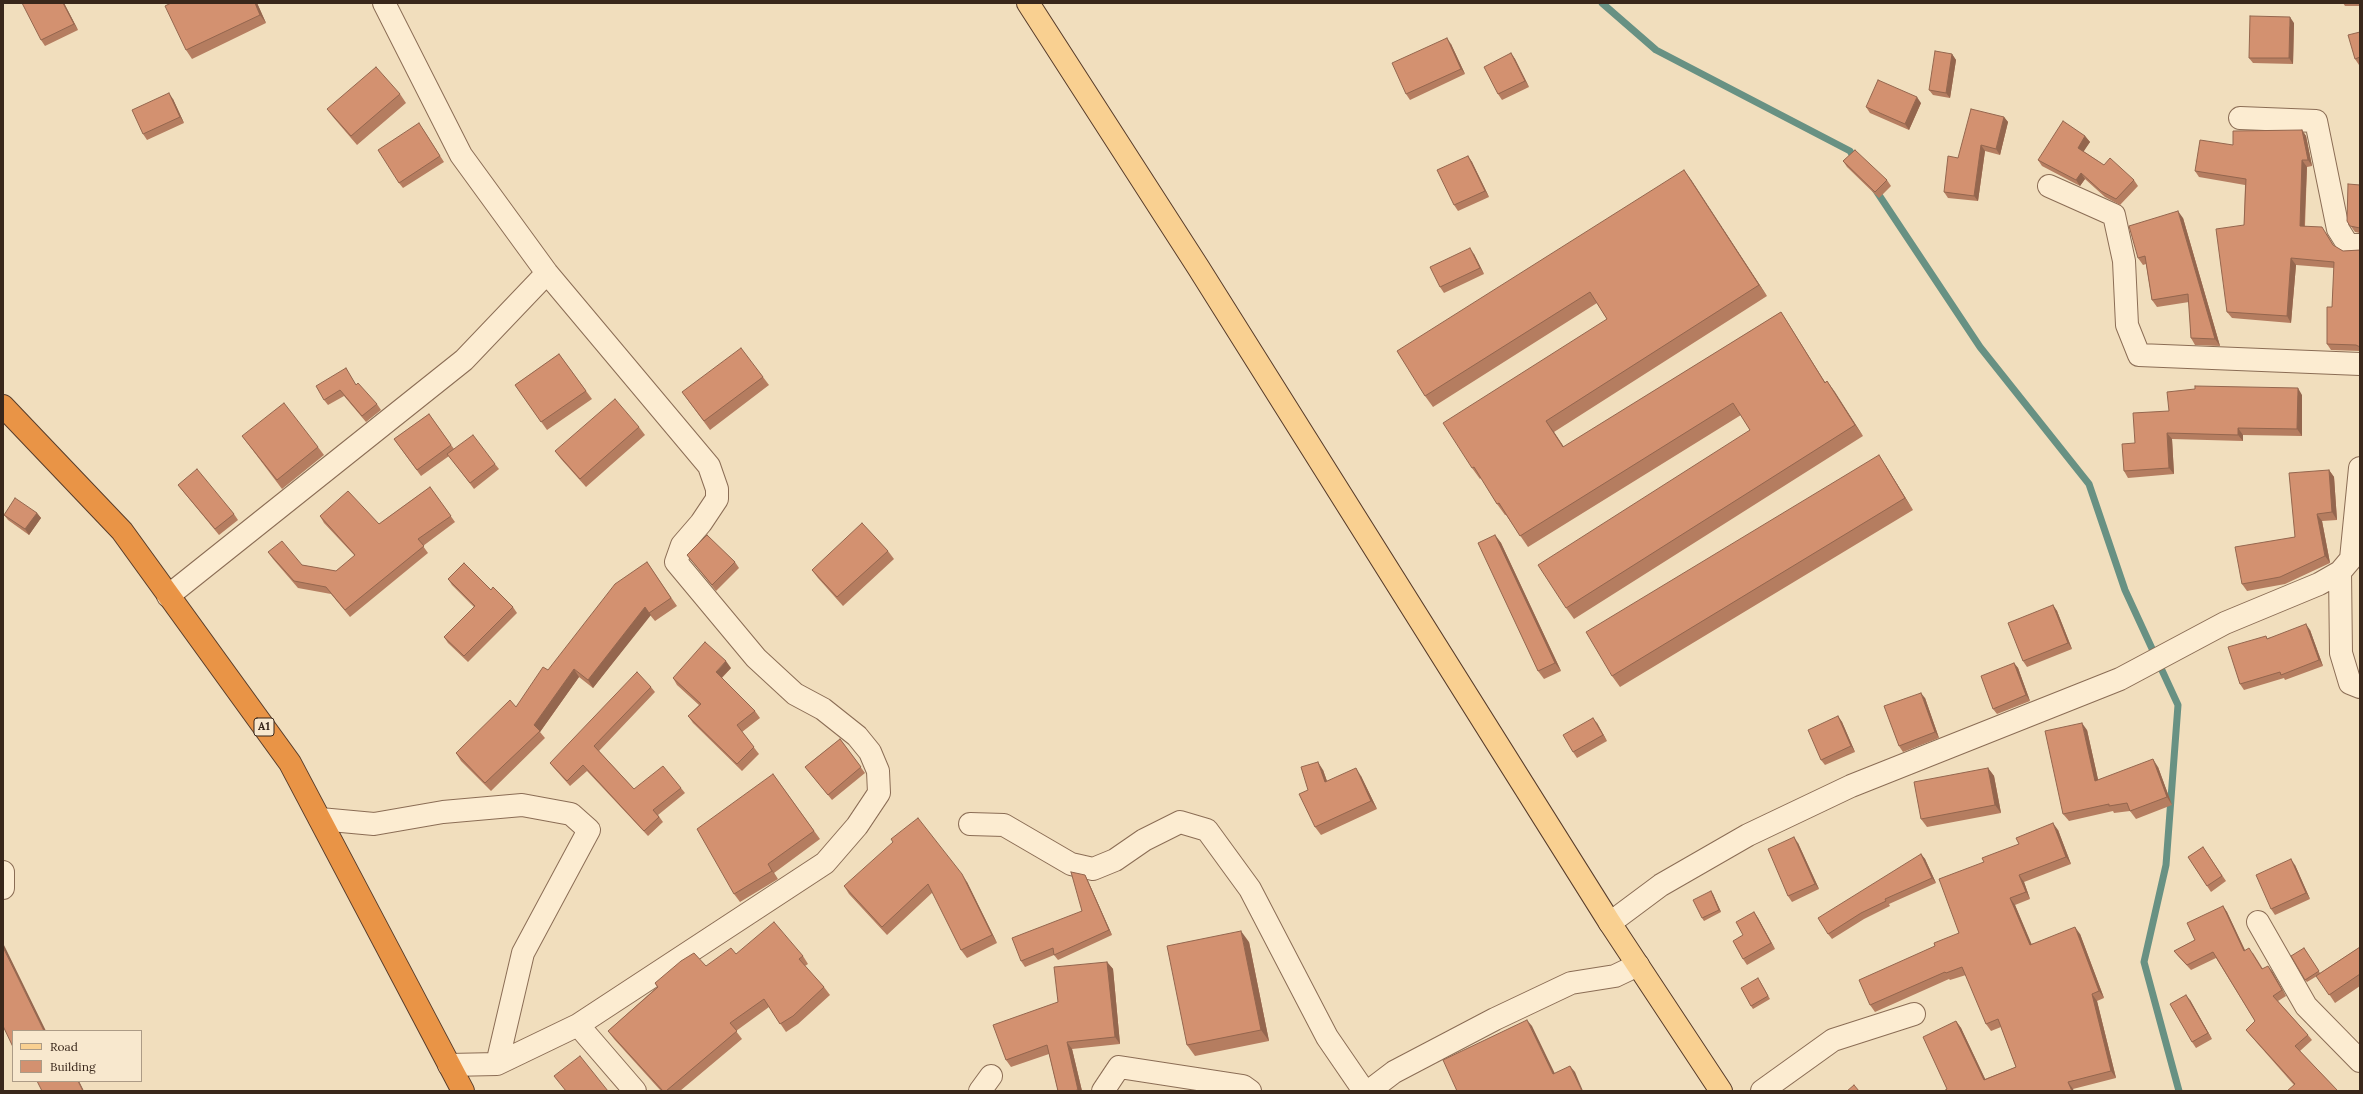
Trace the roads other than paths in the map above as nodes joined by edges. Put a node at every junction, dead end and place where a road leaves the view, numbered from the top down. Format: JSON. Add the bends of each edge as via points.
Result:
{"nodes":[{"id":1,"x":384,"y":3,"type":"edge"},
{"id":2,"x":1028,"y":3,"type":"edge"},
{"id":3,"x":2240,"y":118,"type":"dead end"},
{"id":4,"x":2049,"y":186,"type":"dead end"},
{"id":5,"x":2360,"y":245,"type":"edge"},
{"id":6,"x":547,"y":273,"type":"junction"},
{"id":7,"x":2360,"y":364,"type":"edge"},
{"id":8,"x":3,"y":406,"type":"edge"},
{"id":9,"x":2360,"y":468,"type":"edge"},
{"id":10,"x":2340,"y":572,"type":"junction"},
{"id":11,"x":168,"y":596,"type":"junction"},
{"id":12,"x":2360,"y":687,"type":"edge"},
{"id":13,"x":320,"y":819,"type":"junction"},
{"id":14,"x":970,"y":824,"type":"dead end"},
{"id":15,"x":3,"y":872,"type":"edge"},
{"id":16,"x":3,"y":888,"type":"edge"},
{"id":17,"x":2258,"y":922,"type":"dead end"},
{"id":18,"x":1610,"y":923,"type":"junction"},
{"id":19,"x":1638,"y":965,"type":"junction"},
{"id":20,"x":1914,"y":1014,"type":"dead end"},
{"id":21,"x":578,"y":1026,"type":"junction"},
{"id":22,"x":2360,"y":1061,"type":"edge"},
{"id":23,"x":497,"y":1064,"type":"junction"},
{"id":24,"x":449,"y":1065,"type":"junction"},
{"id":25,"x":463,"y":1091,"type":"edge"},
{"id":26,"x":635,"y":1091,"type":"edge"},
{"id":27,"x":1103,"y":1091,"type":"edge"},
{"id":28,"x":1250,"y":1091,"type":"edge"},
{"id":29,"x":1364,"y":1091,"type":"edge"},
{"id":30,"x":1369,"y":1091,"type":"edge"},
{"id":31,"x":1721,"y":1091,"type":"edge"},
{"id":32,"x":1762,"y":1091,"type":"edge"}],
"edges":[{"from":1,"to":6,"type":"street","via":[[461,155]]},
{"from":2,"to":18,"type":"main road","via":[[1198,267]]},
{"from":3,"to":5,"type":"street","via":[[2316,121],[2338,229],[2348,245]]},
{"from":4,"to":7,"type":"street","via":[[2114,215],[2124,261],[2126,325],[2139,355]]},
{"from":6,"to":11,"type":"street","via":[[464,360]]},
{"from":6,"to":21,"type":"street","via":[[709,466],[717,489],[717,499],[682,546],[676,562],[756,658],[795,694],[833,716],[857,736],[870,752],[878,771],[879,793],[857,826],[824,863]]},
{"from":8,"to":11,"type":"highway","number":"A1","via":[[122,532]]},
{"from":9,"to":10,"type":"street","via":[[2351,559]]},
{"from":10,"to":12,"type":"street","via":[[2341,653],[2350,683]]},
{"from":10,"to":18,"type":"street","via":[[2319,584],[2225,623],[2120,679],[1851,786],[1754,831],[1661,885]]},
{"from":11,"to":13,"type":"highway","number":"A1","via":[[290,763]]},
{"from":13,"to":23,"type":"street","via":[[374,824],[443,812],[522,805],[571,814],[589,830],[523,953]]},
{"from":13,"to":24,"type":"highway","number":"A1"},
{"from":14,"to":29,"type":"street","via":[[1004,825],[1071,864],[1092,869],[1115,860],[1144,840],[1180,822],[1207,830],[1250,889],[1327,1037]]},
{"from":15,"to":16,"type":"street"},
{"from":17,"to":22,"type":"street","via":[[2306,1006]]},
{"from":18,"to":19,"type":"main road"},
{"from":19,"to":30,"type":"street","via":[[1615,976],[1571,983],[1394,1072]]},
{"from":19,"to":31,"type":"main road"},
{"from":20,"to":32,"type":"street","via":[[1833,1040]]},
{"from":21,"to":23,"type":"street"},
{"from":21,"to":26,"type":"street"},
{"from":23,"to":24,"type":"street"},
{"from":24,"to":25,"type":"highway","number":"A1"},
{"from":27,"to":28,"type":"street","via":[[1119,1067],[1243,1086]]}]}
